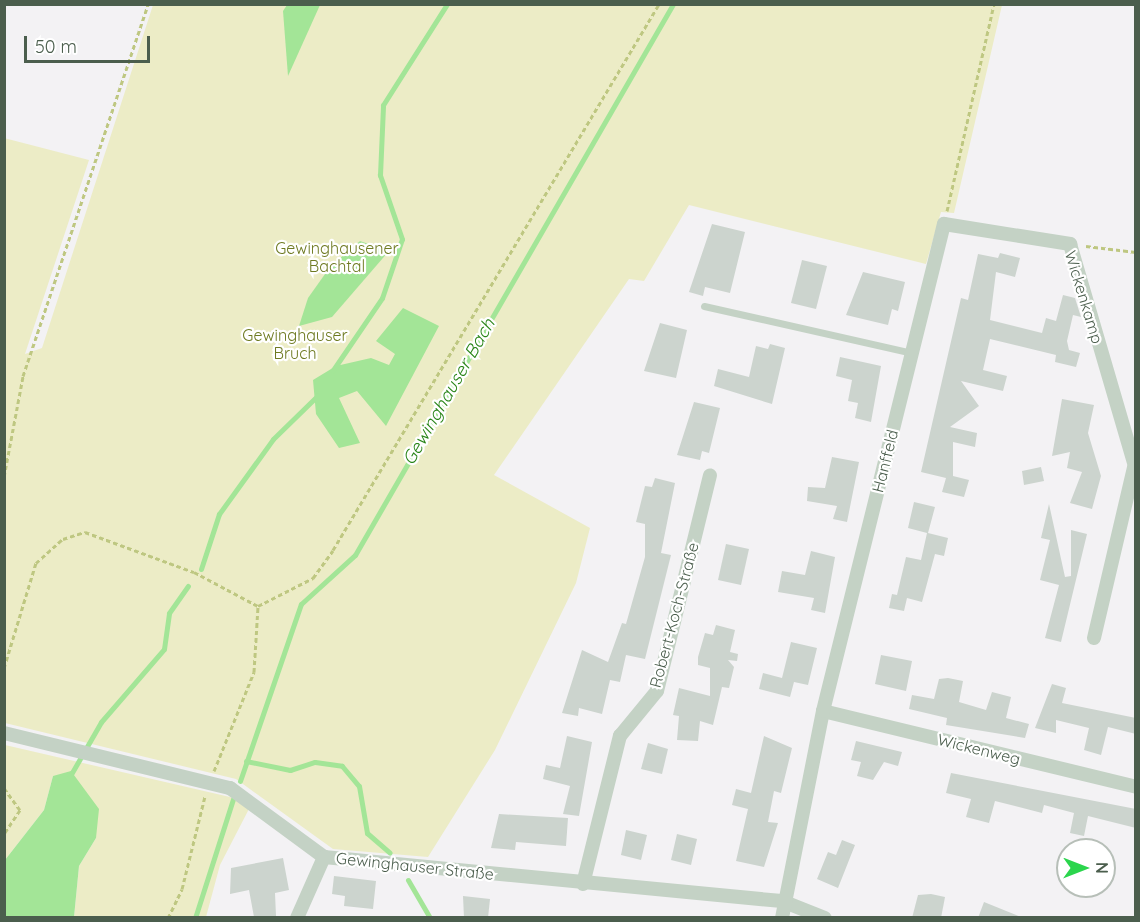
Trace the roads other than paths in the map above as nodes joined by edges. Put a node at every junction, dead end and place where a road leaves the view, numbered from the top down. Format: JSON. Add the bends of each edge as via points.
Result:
{"nodes":[{"id":1,"x":944,"y":224,"type":"joint"},
{"id":2,"x":704,"y":306,"type":"dead end"},
{"id":3,"x":912,"y":353,"type":"junction"},
{"id":4,"x":1135,"y":469,"type":"edge"},
{"id":5,"x":710,"y":475,"type":"dead end"},
{"id":6,"x":1094,"y":638,"type":"dead end"},
{"id":7,"x":823,"y":711,"type":"junction"},
{"id":8,"x":4,"y":733,"type":"edge"},
{"id":9,"x":1136,"y":787,"type":"edge"},
{"id":10,"x":324,"y":857,"type":"junction"},
{"id":11,"x":583,"y":884,"type":"junction"},
{"id":12,"x":782,"y":901,"type":"junction"},
{"id":13,"x":297,"y":918,"type":"edge"},
{"id":14,"x":782,"y":918,"type":"edge"},
{"id":15,"x":825,"y":918,"type":"edge"}],
"edges":[{"from":1,"to":3,"type":"street","name":"Hanffeld"},
{"from":1,"to":4,"type":"street","name":"Wickenkamp","via":[[1070,244]]},
{"from":2,"to":3,"type":"lane"},
{"from":3,"to":7,"type":"street","name":"Hanffeld"},
{"from":4,"to":6,"type":"street"},
{"from":5,"to":11,"type":"street","name":"Robert-Koch-Straße","via":[[657,691],[620,736]]},
{"from":7,"to":9,"type":"street","name":"Wickenweg"},
{"from":7,"to":12,"type":"street","name":"Hanffeld"},
{"from":8,"to":10,"type":"street","name":"Gewinghauser Straße","via":[[237,791]]},
{"from":10,"to":11,"type":"street","name":"Gewinghauser Straße"},
{"from":10,"to":13,"type":"street"},
{"from":11,"to":12,"type":"street","name":"Gewinghauser Straße"},
{"from":12,"to":14,"type":"street","name":"Hanffeld"},
{"from":12,"to":15,"type":"street","name":"Gewinghauser Straße"}]}
